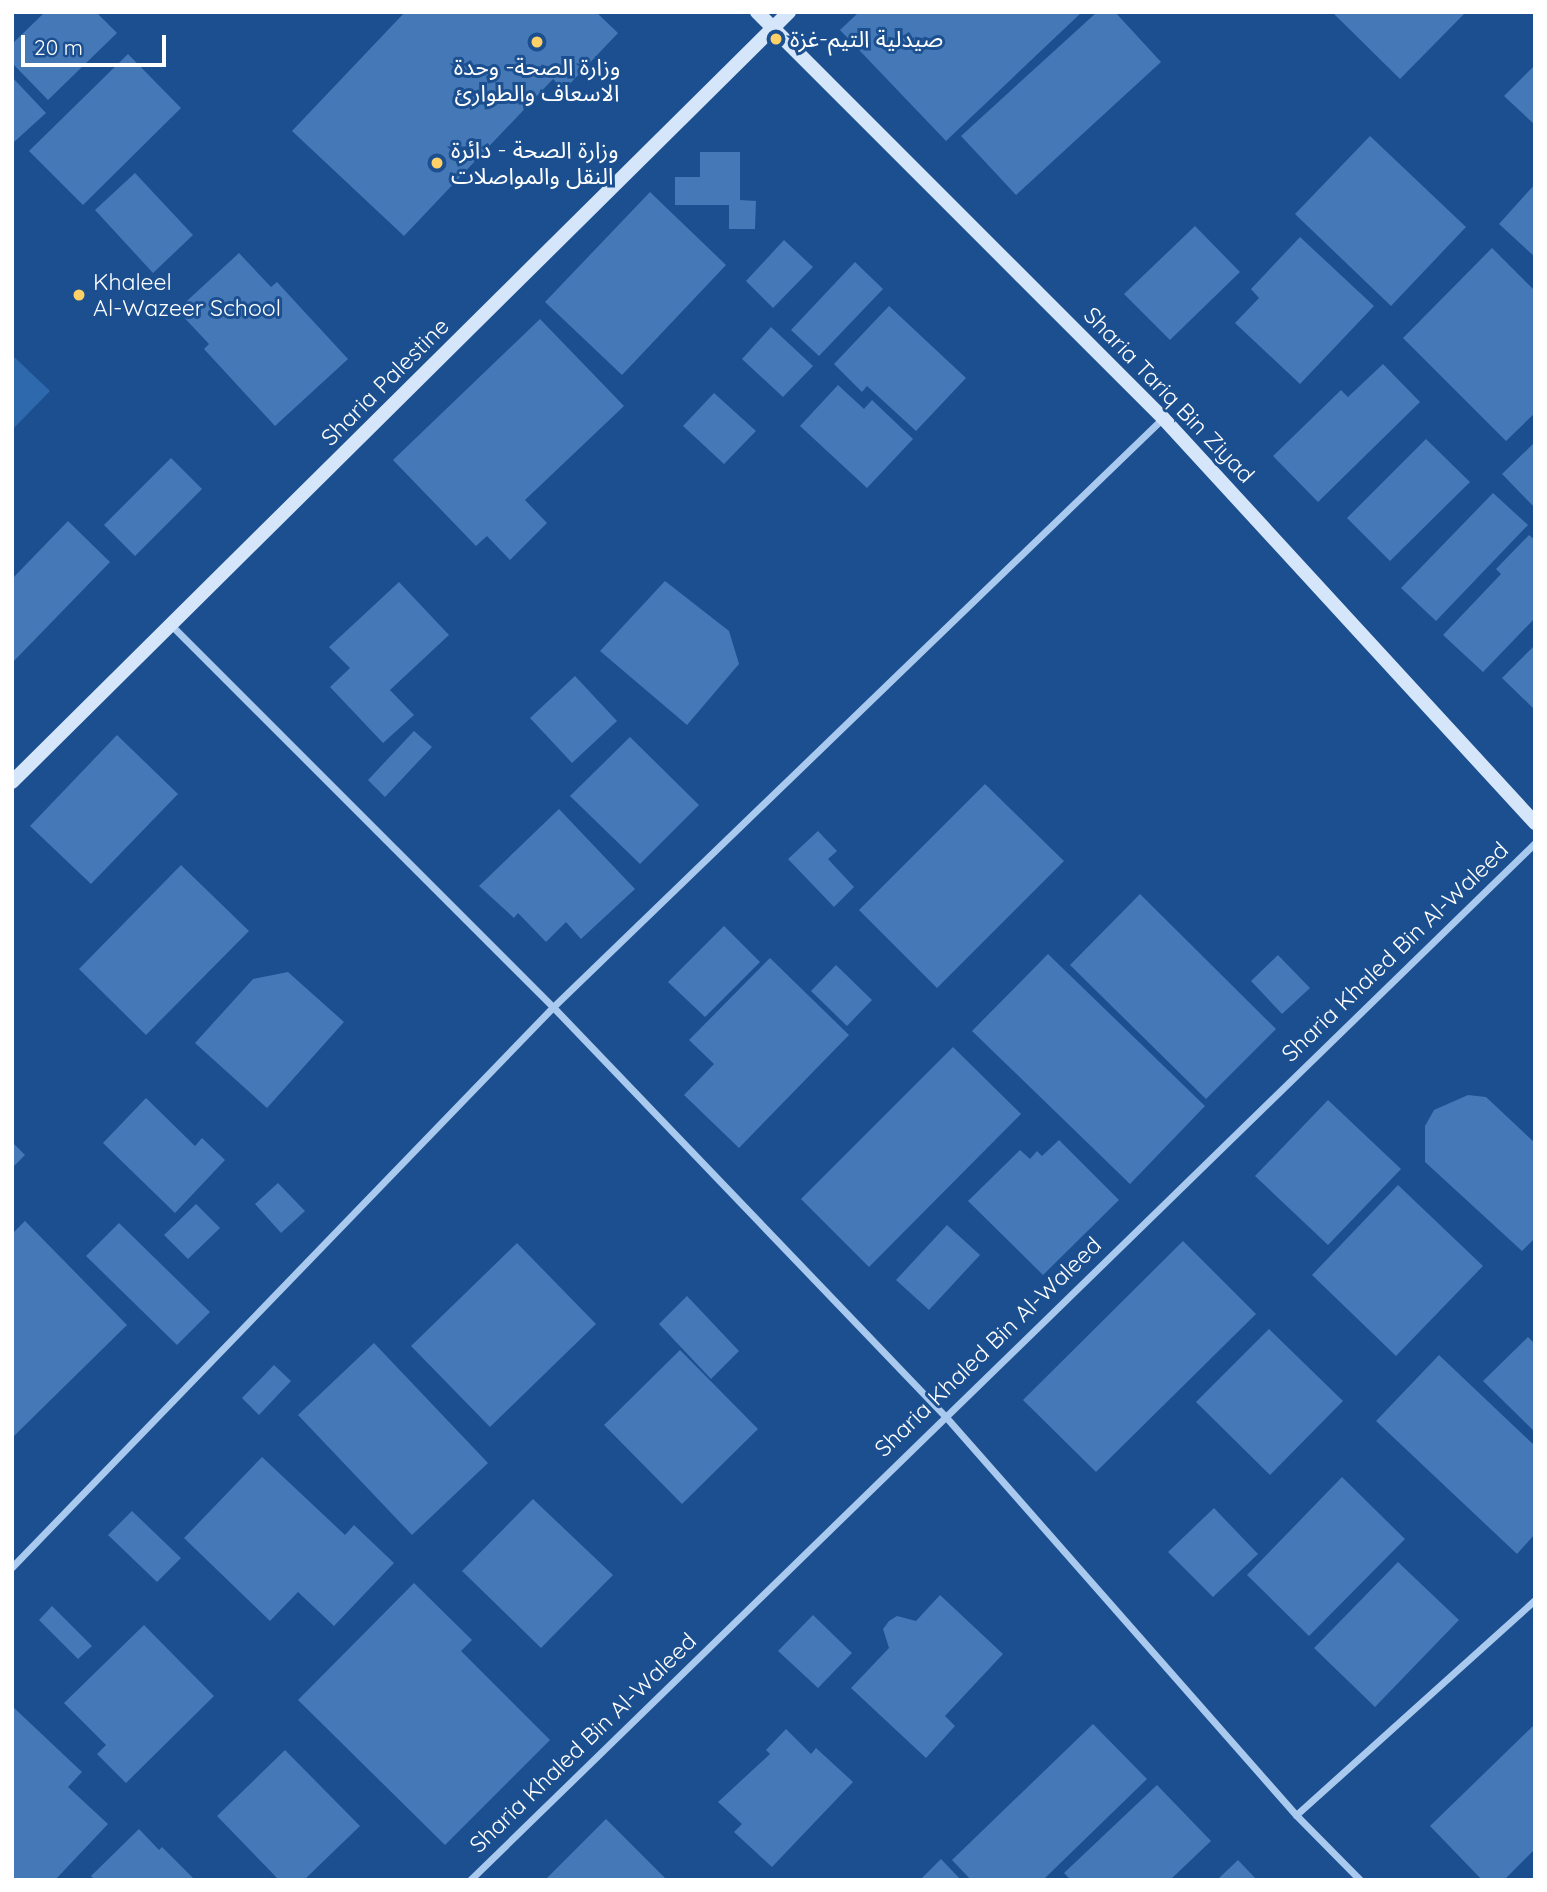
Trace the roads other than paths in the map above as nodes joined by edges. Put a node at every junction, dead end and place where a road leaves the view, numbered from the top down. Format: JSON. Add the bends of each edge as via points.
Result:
{"nodes":[{"id":1,"x":757,"y":12,"type":"edge"},
{"id":2,"x":789,"y":12,"type":"edge"},
{"id":3,"x":773,"y":28,"type":"junction"},
{"id":4,"x":1163,"y":418,"type":"junction"},
{"id":5,"x":172,"y":626,"type":"junction"},
{"id":6,"x":12,"y":782,"type":"edge"},
{"id":7,"x":1535,"y":823,"type":"edge"},
{"id":8,"x":1535,"y":843,"type":"edge"},
{"id":9,"x":553,"y":1007,"type":"junction"},
{"id":10,"x":945,"y":1416,"type":"junction"},
{"id":11,"x":12,"y":1567,"type":"edge"},
{"id":12,"x":1535,"y":1600,"type":"edge"},
{"id":13,"x":1296,"y":1815,"type":"junction"},
{"id":14,"x":471,"y":1880,"type":"edge"},
{"id":15,"x":1360,"y":1880,"type":"edge"}],
"edges":[{"from":1,"to":3,"type":"main road","name":"Sharia Tariq Bin Ziyad"},
{"from":2,"to":3,"type":"main road","name":"Sharia Palestine"},
{"from":3,"to":4,"type":"main road","name":"Sharia Tariq Bin Ziyad"},
{"from":3,"to":5,"type":"main road","name":"Sharia Palestine"},
{"from":4,"to":7,"type":"main road","name":"Sharia Tariq Bin Ziyad"},
{"from":4,"to":9,"type":"street"},
{"from":5,"to":6,"type":"main road","name":"Sharia Palestine"},
{"from":5,"to":9,"type":"street"},
{"from":8,"to":10,"type":"street","name":"Sharia Khaled Bin Al-Waleed"},
{"from":9,"to":10,"type":"street"},
{"from":9,"to":11,"type":"street"},
{"from":10,"to":13,"type":"street"},
{"from":10,"to":14,"type":"street","name":"Sharia Khaled Bin Al-Waleed"},
{"from":12,"to":13,"type":"street"},
{"from":13,"to":15,"type":"street"}]}
